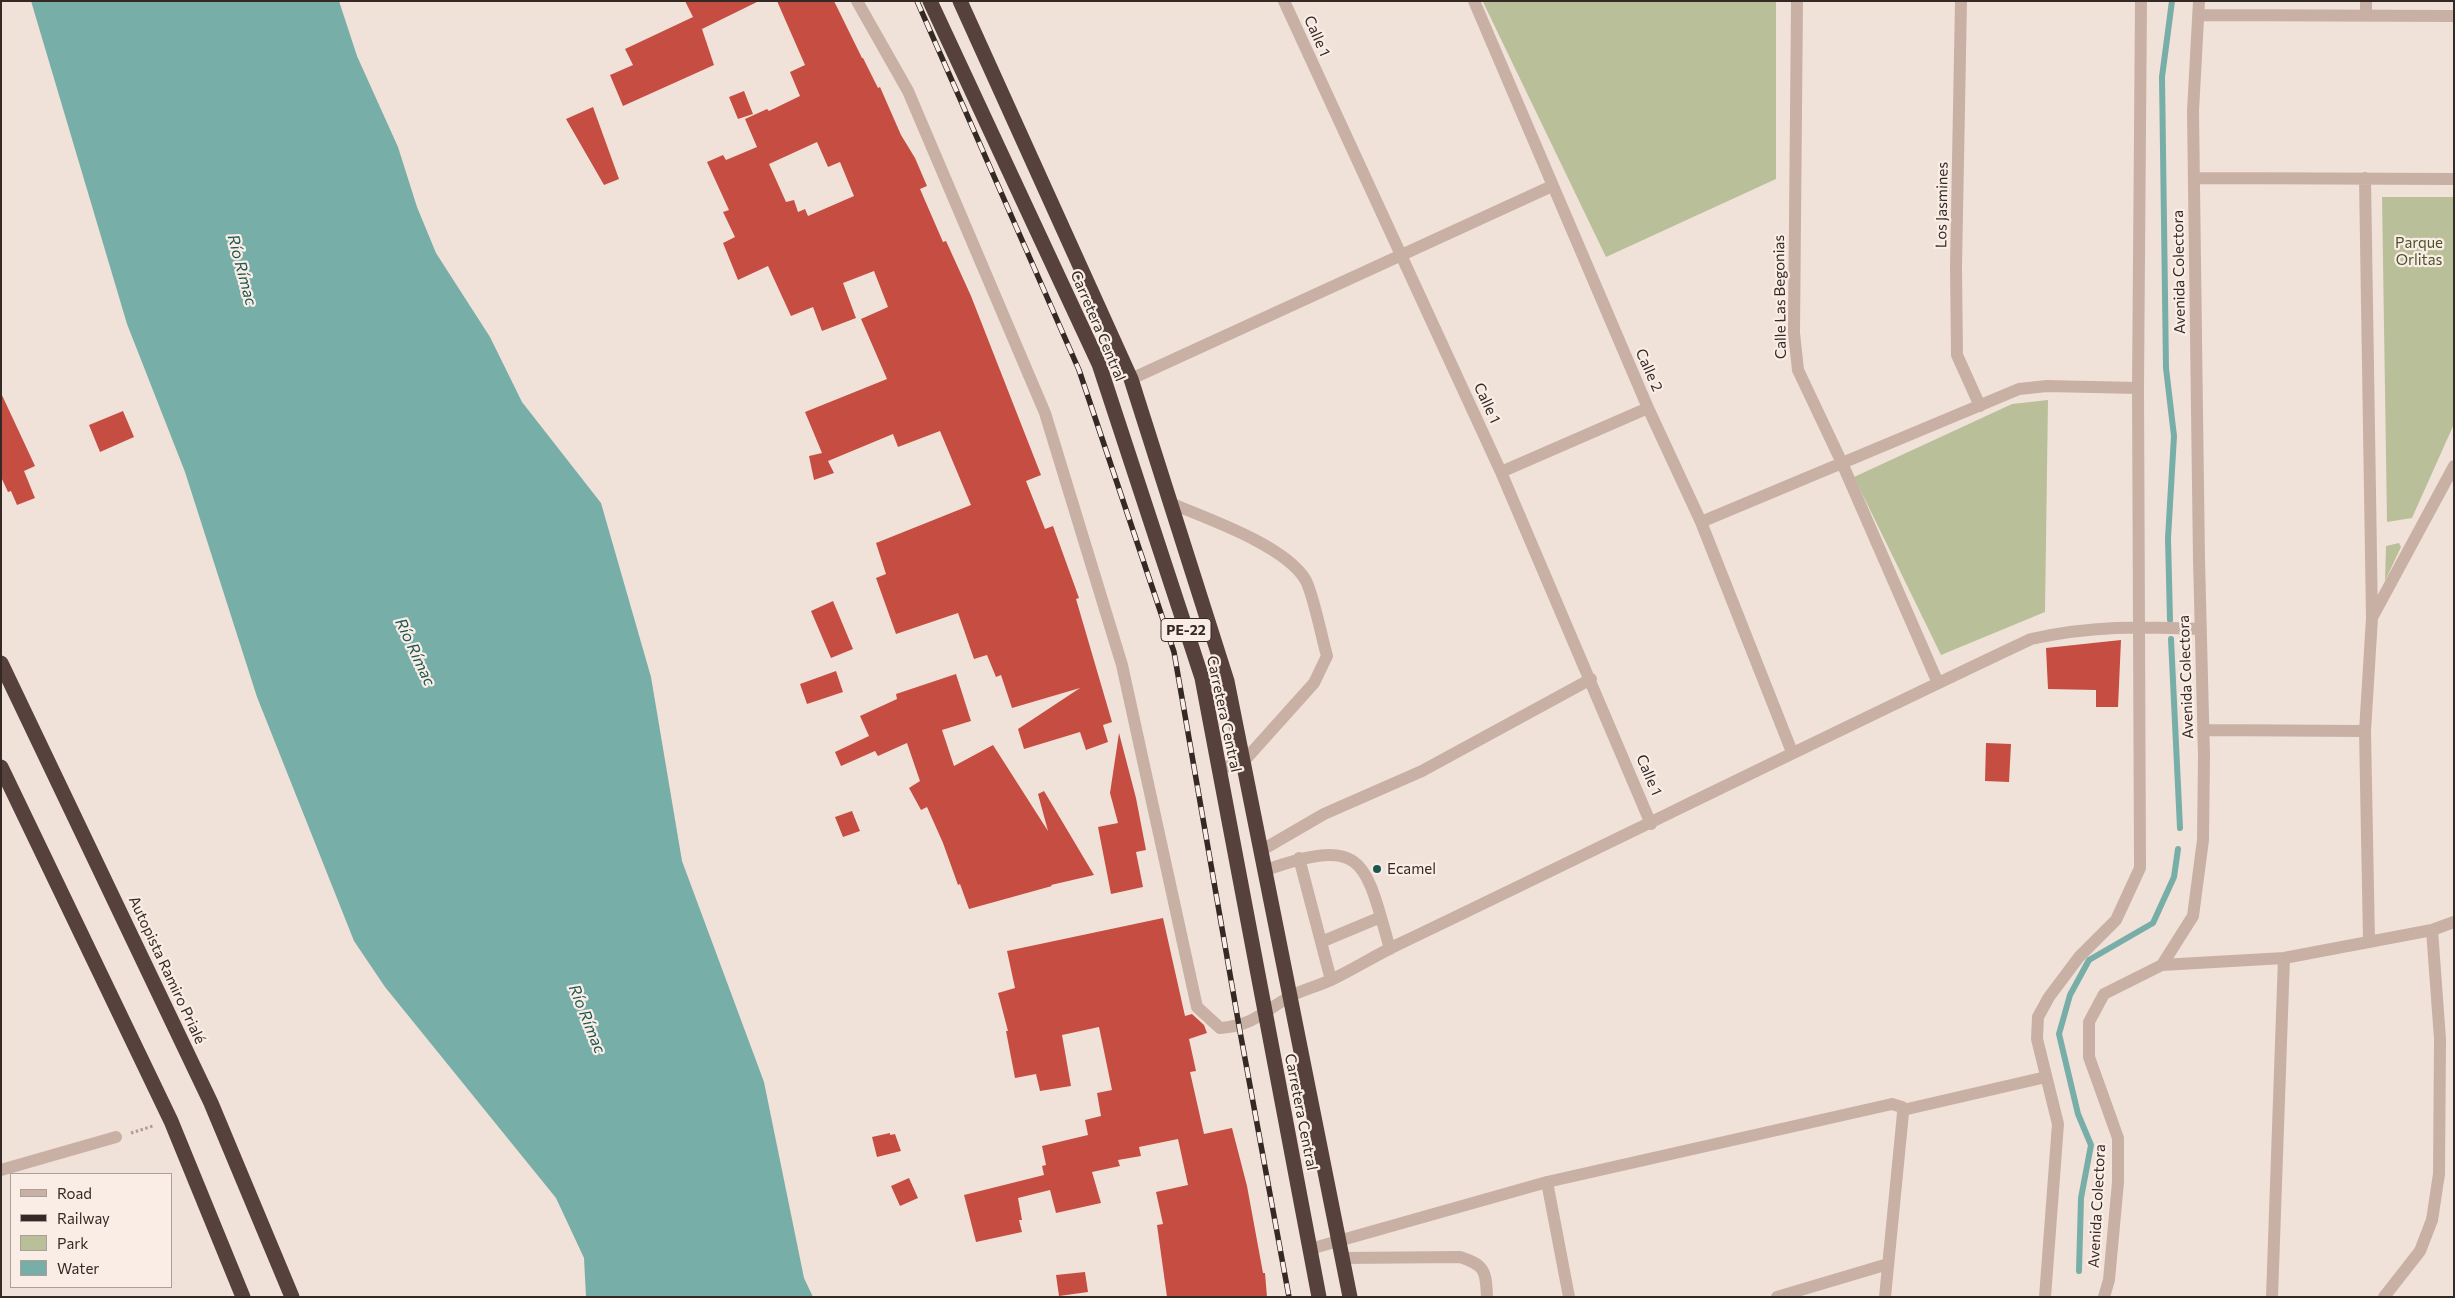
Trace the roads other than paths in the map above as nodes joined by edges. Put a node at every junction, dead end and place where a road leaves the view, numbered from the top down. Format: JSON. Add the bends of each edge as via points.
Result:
{"nodes":[{"id":1,"x":857,"y":1,"type":"edge"},
{"id":2,"x":930,"y":1,"type":"edge"},
{"id":3,"x":960,"y":1,"type":"edge"},
{"id":4,"x":1284,"y":1,"type":"edge"},
{"id":5,"x":1474,"y":1,"type":"edge"},
{"id":6,"x":1797,"y":1,"type":"edge"},
{"id":7,"x":1961,"y":1,"type":"edge"},
{"id":8,"x":2141,"y":1,"type":"edge"},
{"id":9,"x":2199,"y":1,"type":"edge"},
{"id":10,"x":2366,"y":1,"type":"edge"},
{"id":11,"x":2199,"y":15,"type":"junction"},
{"id":12,"x":2366,"y":15,"type":"junction"},
{"id":13,"x":2454,"y":16,"type":"edge"},
{"id":14,"x":2194,"y":178,"type":"junction"},
{"id":15,"x":2365,"y":178,"type":"junction"},
{"id":16,"x":2454,"y":178,"type":"edge"},
{"id":17,"x":1552,"y":186,"type":"junction"},
{"id":18,"x":1400,"y":256,"type":"junction"},
{"id":19,"x":1131,"y":379,"type":"junction"},
{"id":20,"x":2138,"y":388,"type":"junction"},
{"id":21,"x":1139,"y":405,"type":"junction"},
{"id":22,"x":1980,"y":406,"type":"junction"},
{"id":23,"x":1648,"y":408,"type":"junction"},
{"id":24,"x":1116,"y":416,"type":"junction"},
{"id":25,"x":1842,"y":463,"type":"junction"},
{"id":26,"x":2454,"y":466,"type":"edge"},
{"id":27,"x":1501,"y":472,"type":"junction"},
{"id":28,"x":1170,"y":503,"type":"junction"},
{"id":29,"x":1701,"y":522,"type":"junction"},
{"id":30,"x":2372,"y":618,"type":"junction"},
{"id":31,"x":2139,"y":626,"type":"junction"},
{"id":32,"x":2201,"y":630,"type":"junction"},
{"id":33,"x":1,"y":663,"type":"edge"},
{"id":34,"x":1591,"y":679,"type":"junction"},
{"id":35,"x":1938,"y":683,"type":"junction"},
{"id":36,"x":2204,"y":730,"type":"junction"},
{"id":37,"x":2365,"y":731,"type":"junction"},
{"id":38,"x":1792,"y":752,"type":"junction"},
{"id":39,"x":1244,"y":761,"type":"junction"},
{"id":40,"x":1,"y":767,"type":"edge"},
{"id":41,"x":1219,"y":769,"type":"junction"},
{"id":42,"x":1651,"y":824,"type":"junction"},
{"id":43,"x":1262,"y":850,"type":"junction"},
{"id":44,"x":1300,"y":858,"type":"junction"},
{"id":45,"x":1266,"y":870,"type":"junction"},
{"id":46,"x":1381,"y":917,"type":"junction"},
{"id":47,"x":2454,"y":922,"type":"edge"},
{"id":48,"x":2432,"y":930,"type":"junction"},
{"id":49,"x":2370,"y":941,"type":"junction"},
{"id":50,"x":1321,"y":942,"type":"junction"},
{"id":51,"x":1390,"y":949,"type":"junction"},
{"id":52,"x":2284,"y":958,"type":"junction"},
{"id":53,"x":2162,"y":965,"type":"junction"},
{"id":54,"x":1331,"y":980,"type":"junction"},
{"id":55,"x":1292,"y":996,"type":"junction"},
{"id":56,"x":1265,"y":1014,"type":"junction"},
{"id":57,"x":2046,"y":1077,"type":"junction"},
{"id":58,"x":1903,"y":1110,"type":"junction"},
{"id":59,"x":116,"y":1138,"type":"road end"},
{"id":60,"x":1,"y":1170,"type":"edge"},
{"id":61,"x":1547,"y":1182,"type":"junction"},
{"id":62,"x":1340,"y":1241,"type":"junction"},
{"id":63,"x":1310,"y":1249,"type":"junction"},
{"id":64,"x":1343,"y":1258,"type":"junction"},
{"id":65,"x":1888,"y":1264,"type":"junction"},
{"id":66,"x":243,"y":1297,"type":"edge"},
{"id":67,"x":292,"y":1297,"type":"edge"},
{"id":68,"x":1319,"y":1297,"type":"edge"},
{"id":69,"x":1350,"y":1297,"type":"edge"},
{"id":70,"x":1487,"y":1297,"type":"edge"},
{"id":71,"x":1569,"y":1297,"type":"edge"},
{"id":72,"x":1777,"y":1297,"type":"edge"},
{"id":73,"x":1885,"y":1297,"type":"edge"},
{"id":74,"x":2046,"y":1297,"type":"edge"},
{"id":75,"x":2104,"y":1297,"type":"edge"},
{"id":76,"x":2272,"y":1297,"type":"edge"},
{"id":77,"x":2384,"y":1297,"type":"edge"}],
"edges":[{"from":1,"to":56,"type":"street","via":[[908,92],[1045,413],[1122,665],[1197,1007],[1220,1028],[1239,1026]]},
{"from":2,"to":24,"type":"highway","name":"Carretera Central","number":"PE-22","via":[[1099,364]]},
{"from":3,"to":19,"type":"highway","name":"Carretera Central","number":"PE-22"},
{"from":4,"to":18,"type":"street","name":"Calle 1"},
{"from":5,"to":17,"type":"street","name":"Calle 2"},
{"from":6,"to":25,"type":"street","name":"Calle Las Begonias","via":[[1794,333],[1798,370]]},
{"from":7,"to":22,"type":"street","name":"Los Jasmines","via":[[1957,355]]},
{"from":8,"to":20,"type":"street"},
{"from":9,"to":11,"type":"street","name":"Avenida Colectora"},
{"from":10,"to":12,"type":"street"},
{"from":11,"to":12,"type":"street"},
{"from":11,"to":14,"type":"street","name":"Avenida Colectora","via":[[2193,111]]},
{"from":12,"to":13,"type":"street"},
{"from":14,"to":15,"type":"street"},
{"from":14,"to":32,"type":"street","name":"Avenida Colectora"},
{"from":15,"to":16,"type":"street"},
{"from":15,"to":30,"type":"street"},
{"from":17,"to":18,"type":"street"},
{"from":17,"to":23,"type":"street","name":"Calle 2"},
{"from":18,"to":19,"type":"street"},
{"from":18,"to":27,"type":"street","name":"Calle 1"},
{"from":19,"to":21,"type":"highway","name":"Carretera Central","number":"PE-22"},
{"from":20,"to":22,"type":"street","via":[[2047,386],[2019,389]]},
{"from":20,"to":31,"type":"street"},
{"from":21,"to":24,"type":"highway"},
{"from":21,"to":28,"type":"highway","name":"Carretera Central","number":"PE-22"},
{"from":22,"to":25,"type":"street"},
{"from":23,"to":27,"type":"street"},
{"from":23,"to":29,"type":"street","name":"Calle 2"},
{"from":24,"to":41,"type":"highway","name":"Carretera Central","number":"PE-22","via":[[1202,678]]},
{"from":25,"to":29,"type":"street"},
{"from":25,"to":35,"type":"street","name":"Calle Las Begonias"},
{"from":26,"to":30,"type":"street"},
{"from":27,"to":34,"type":"street","name":"Calle 1"},
{"from":28,"to":39,"type":"highway","name":"Carretera Central","number":"PE-22","via":[[1228,682]]},
{"from":28,"to":39,"type":"street","via":[[1287,558],[1306,581],[1327,656],[1314,683]]},
{"from":29,"to":38,"type":"street","name":"Calle 2"},
{"from":30,"to":37,"type":"street"},
{"from":31,"to":32,"type":"street"},
{"from":31,"to":35,"type":"street","via":[[2065,632],[2031,639]]},
{"from":31,"to":57,"type":"street","via":[[2140,868],[2116,920],[2079,957],[2038,1017],[2038,1039]]},
{"from":32,"to":36,"type":"street","name":"Avenida Colectora"},
{"from":33,"to":67,"type":"highway","name":"Autopista Ramiro Prialé","via":[[211,1103]]},
{"from":34,"to":42,"type":"street","name":"Calle 1"},
{"from":34,"to":43,"type":"street","via":[[1422,770],[1324,814]]},
{"from":35,"to":38,"type":"street"},
{"from":36,"to":37,"type":"street"},
{"from":36,"to":53,"type":"street","name":"Avenida Colectora","via":[[2203,840],[2193,916]]},
{"from":37,"to":49,"type":"street"},
{"from":38,"to":42,"type":"street"},
{"from":39,"to":41,"type":"street"},
{"from":39,"to":43,"type":"highway","name":"Carretera Central","number":"PE-22"},
{"from":40,"to":66,"type":"highway","via":[[171,1121]]},
{"from":41,"to":56,"type":"highway","name":"Carretera Central","number":"PE-22"},
{"from":42,"to":51,"type":"street"},
{"from":43,"to":45,"type":"highway","name":"Carretera Central","number":"PE-22"},
{"from":44,"to":45,"type":"street"},
{"from":44,"to":46,"type":"street","via":[[1334,854],[1352,858],[1364,871]]},
{"from":44,"to":50,"type":"street"},
{"from":45,"to":55,"type":"highway","name":"Carretera Central","number":"PE-22"},
{"from":46,"to":50,"type":"street"},
{"from":46,"to":51,"type":"street"},
{"from":47,"to":48,"type":"street"},
{"from":48,"to":49,"type":"street"},
{"from":48,"to":77,"type":"street","via":[[2440,1039],[2439,1174],[2432,1220],[2420,1251]]},
{"from":49,"to":52,"type":"street"},
{"from":50,"to":54,"type":"street"},
{"from":51,"to":54,"type":"street"},
{"from":52,"to":53,"type":"street"},
{"from":52,"to":76,"type":"street"},
{"from":53,"to":75,"type":"street","name":"Avenida Colectora","via":[[2104,994],[2089,1022],[2088,1058],[2118,1138],[2118,1182],[2109,1280]]},
{"from":54,"to":55,"type":"street"},
{"from":55,"to":56,"type":"street"},
{"from":55,"to":62,"type":"highway","name":"Carretera Central","number":"PE-22"},
{"from":56,"to":63,"type":"highway","name":"Carretera Central","number":"PE-22"},
{"from":57,"to":58,"type":"street"},
{"from":57,"to":74,"type":"street","via":[[2058,1124]]},
{"from":58,"to":61,"type":"street","via":[[1892,1104]]},
{"from":58,"to":65,"type":"street"},
{"from":59,"to":60,"type":"street"},
{"from":61,"to":62,"type":"street"},
{"from":61,"to":71,"type":"street"},
{"from":62,"to":63,"type":"street"},
{"from":62,"to":64,"type":"highway","name":"Carretera Central","number":"PE-22"},
{"from":63,"to":68,"type":"highway","name":"Carretera Central","number":"PE-22"},
{"from":64,"to":69,"type":"highway","name":"Carretera Central","number":"PE-22"},
{"from":64,"to":70,"type":"street","via":[[1460,1257],[1475,1262],[1486,1273]]},
{"from":65,"to":72,"type":"street"},
{"from":65,"to":73,"type":"street"}]}
